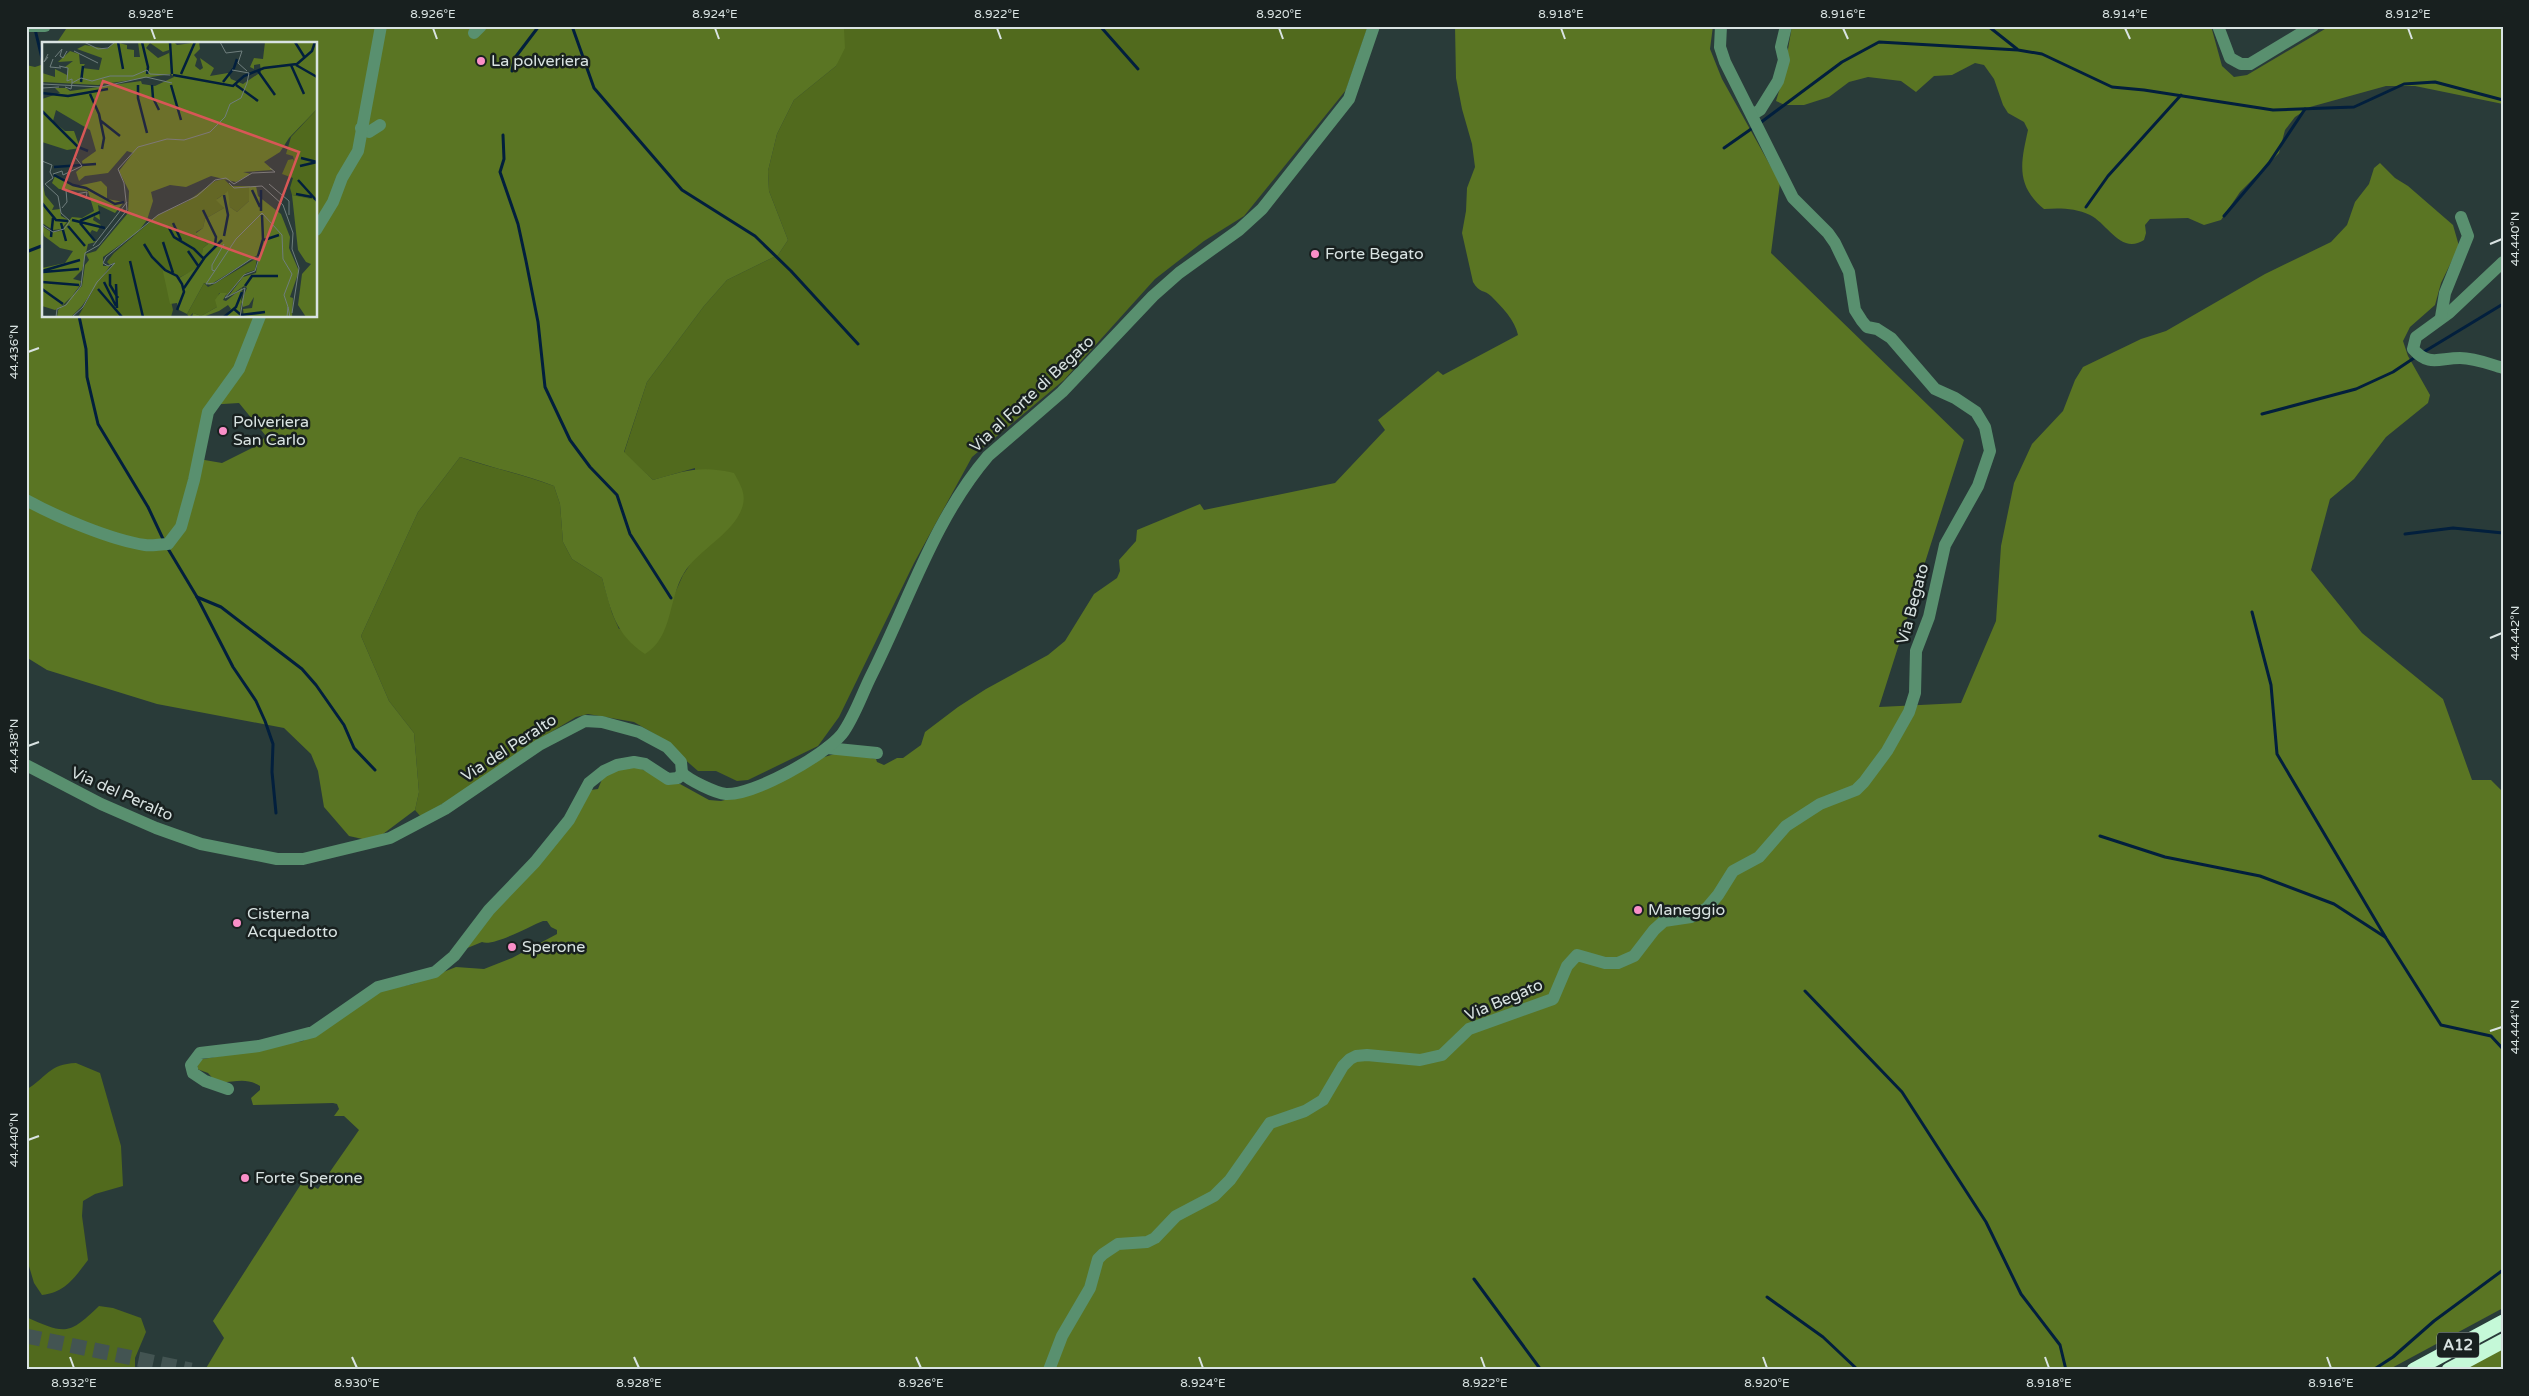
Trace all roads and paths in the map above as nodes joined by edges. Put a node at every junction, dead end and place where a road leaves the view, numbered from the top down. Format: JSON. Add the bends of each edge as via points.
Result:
{"nodes":[{"id":1,"x":28,"y":26,"type":"edge"},
{"id":2,"x":45,"y":26,"type":"edge"},
{"id":3,"x":381,"y":26,"type":"edge"},
{"id":4,"x":1374,"y":26,"type":"edge"},
{"id":5,"x":1721,"y":26,"type":"edge"},
{"id":6,"x":1786,"y":26,"type":"edge"},
{"id":7,"x":2218,"y":26,"type":"edge"},
{"id":8,"x":2313,"y":26,"type":"edge"},
{"id":9,"x":1752,"y":115,"type":"junction"},
{"id":10,"x":380,"y":125,"type":"dead end"},
{"id":11,"x":361,"y":128,"type":"junction"},
{"id":12,"x":2461,"y":217,"type":"dead end"},
{"id":13,"x":318,"y":227,"type":"edge"},
{"id":14,"x":2503,"y":262,"type":"edge"},
{"id":15,"x":2442,"y":317,"type":"junction"},
{"id":16,"x":259,"y":318,"type":"edge"},
{"id":17,"x":2503,"y":368,"type":"edge"},
{"id":18,"x":26,"y":500,"type":"edge"},
{"id":19,"x":828,"y":748,"type":"junction"},
{"id":20,"x":878,"y":753,"type":"dead end"},
{"id":21,"x":26,"y":765,"type":"edge"},
{"id":22,"x":682,"y":774,"type":"junction"},
{"id":23,"x":228,"y":1089,"type":"dead end"},
{"id":24,"x":2503,"y":1322,"type":"edge"},
{"id":25,"x":2503,"y":1341,"type":"edge"},
{"id":26,"x":1049,"y":1370,"type":"edge"},
{"id":27,"x":2414,"y":1370,"type":"edge"},
{"id":28,"x":2449,"y":1370,"type":"edge"}],
"edges":[{"from":1,"to":2,"type":"street"},
{"from":3,"to":11,"type":"street"},
{"from":4,"to":19,"type":"street","name":"Via al Forte di Begato","via":[[1349,99],[1262,209],[1239,230],[1179,273],[1087,368],[975,470],[938,532],[888,643],[842,733]]},
{"from":5,"to":9,"type":"street","via":[[1720,47],[1725,62]]},
{"from":6,"to":9,"type":"street","via":[[1782,48],[1784,60],[1778,81],[1760,110]]},
{"from":7,"to":8,"type":"street","via":[[2230,58],[2241,64],[2250,64]]},
{"from":9,"to":26,"type":"street","name":"Via Begato","via":[[1793,198],[1835,243],[1849,272],[1856,310],[1862,321],[1867,327],[1891,338],[1930,384],[1969,406],[1985,427],[1990,444],[1978,486],[1946,545],[1916,651],[1914,693],[1909,712],[1887,751],[1856,790],[1820,804],[1786,826],[1759,857],[1733,871],[1707,908],[1691,917],[1664,922],[1634,956],[1618,963],[1605,963],[1577,955],[1568,966],[1553,999],[1469,1029],[1442,1055],[1420,1060],[1367,1055],[1350,1060],[1323,1100],[1305,1111],[1270,1123],[1230,1180],[1214,1196],[1176,1216],[1155,1238],[1147,1242],[1118,1244],[1098,1259],[1090,1288],[1062,1336]]},
{"from":10,"to":11,"type":"street","via":[[369,132]]},
{"from":11,"to":13,"type":"street","via":[[358,151]]},
{"from":12,"to":15,"type":"street","via":[[2468,236],[2445,293]]},
{"from":14,"to":15,"type":"street"},
{"from":15,"to":17,"type":"street","via":[[2416,337],[2413,349],[2422,359],[2461,358]]},
{"from":16,"to":18,"type":"street","via":[[239,370],[208,412],[181,527],[168,544],[147,545],[119,540],[47,512]]},
{"from":19,"to":20,"type":"street"},
{"from":19,"to":22,"type":"street","name":"Via al Forte di Begato","via":[[804,764],[754,787],[725,794],[690,781]]},
{"from":21,"to":22,"type":"street","name":"Via del Peralto","via":[[156,828],[201,844],[277,859],[303,859],[390,838],[445,809],[539,745],[585,721],[602,722],[646,735],[667,747],[681,762]]},
{"from":22,"to":23,"type":"street","via":[[668,779],[645,764],[634,762],[604,771],[589,783],[569,820],[489,910],[445,966],[420,978],[378,987],[313,1032],[259,1046],[200,1053],[191,1065],[193,1073],[205,1082]]},
{"from":24,"to":27,"type":"highway","number":"A12"},
{"from":25,"to":28,"type":"highway","number":"A12"}]}
